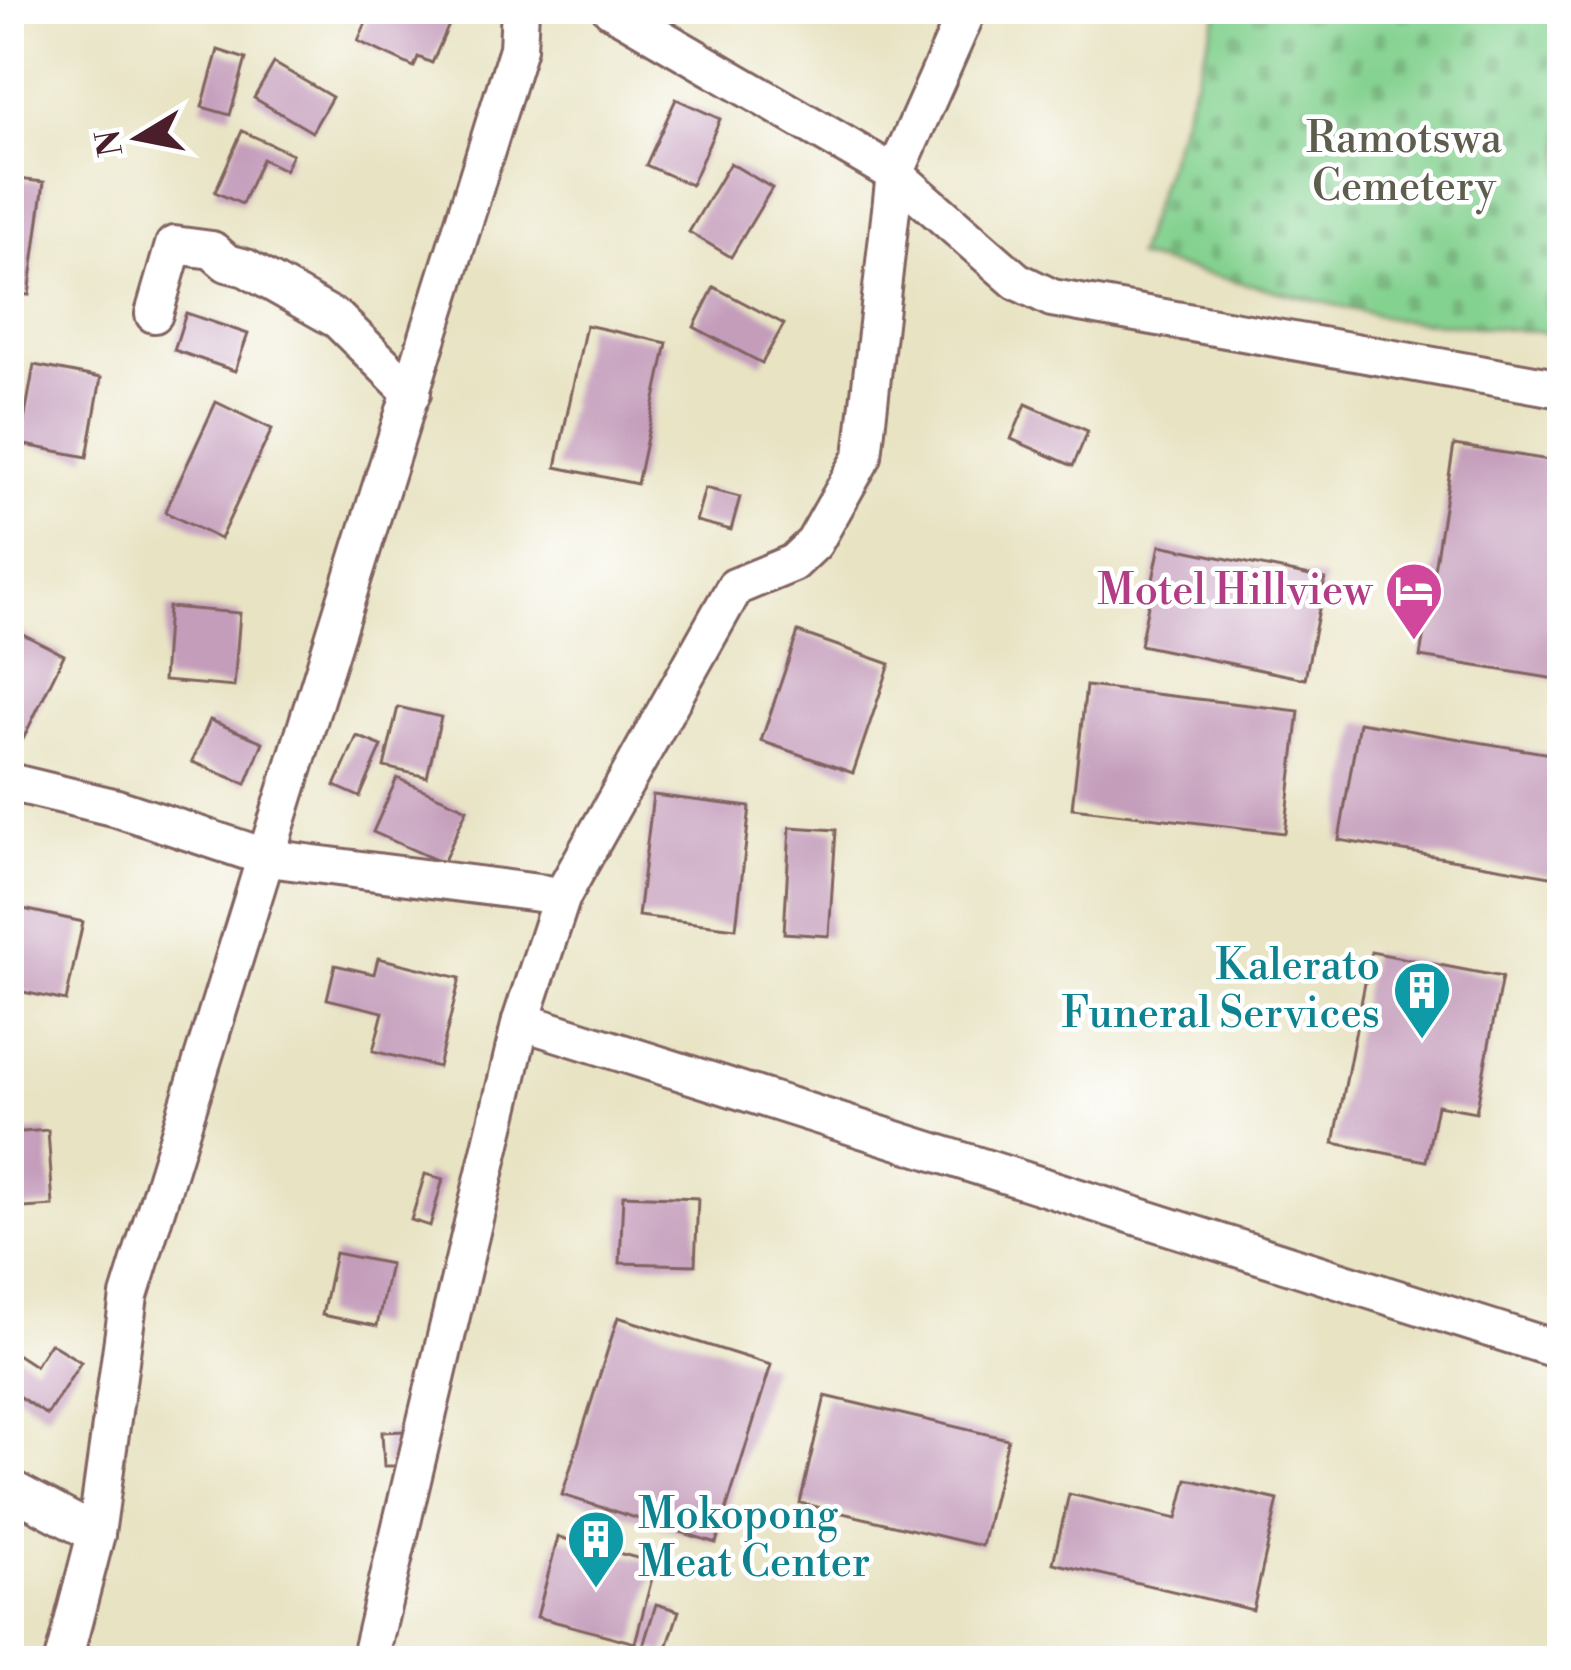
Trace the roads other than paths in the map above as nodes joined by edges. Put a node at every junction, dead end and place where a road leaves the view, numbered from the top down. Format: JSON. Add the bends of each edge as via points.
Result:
{"nodes":[{"id":1,"x":520,"y":9,"type":"edge"},
{"id":2,"x":611,"y":9,"type":"edge"},
{"id":3,"x":968,"y":9,"type":"edge"},
{"id":4,"x":895,"y":174,"type":"junction"},
{"id":5,"x":154,"y":314,"type":"dead end"},
{"id":6,"x":1562,"y":389,"type":"edge"},
{"id":7,"x":412,"y":393,"type":"junction"},
{"id":8,"x":9,"y":782,"type":"edge"},
{"id":9,"x":268,"y":858,"type":"junction"},
{"id":10,"x":562,"y":896,"type":"junction"},
{"id":11,"x":521,"y":1021,"type":"junction"},
{"id":12,"x":1562,"y":1351,"type":"edge"},
{"id":13,"x":9,"y":1487,"type":"edge"},
{"id":14,"x":96,"y":1534,"type":"junction"},
{"id":15,"x":63,"y":1661,"type":"edge"},
{"id":16,"x":369,"y":1661,"type":"edge"}],
"edges":[{"from":1,"to":7,"type":"street","via":[[518,47]]},
{"from":2,"to":4,"type":"street"},
{"from":3,"to":4,"type":"street"},
{"from":4,"to":6,"type":"street","via":[[1018,281],[1052,298]]},
{"from":4,"to":10,"type":"street","via":[[863,456],[794,563],[735,587]]},
{"from":5,"to":7,"type":"street","via":[[174,245],[212,250],[338,320]]},
{"from":7,"to":9,"type":"street"},
{"from":8,"to":9,"type":"street"},
{"from":9,"to":10,"type":"street"},
{"from":9,"to":14,"type":"street","via":[[129,1296]]},
{"from":10,"to":11,"type":"street"},
{"from":11,"to":12,"type":"street"},
{"from":11,"to":16,"type":"street"},
{"from":13,"to":14,"type":"street"},
{"from":14,"to":15,"type":"street"}]}
